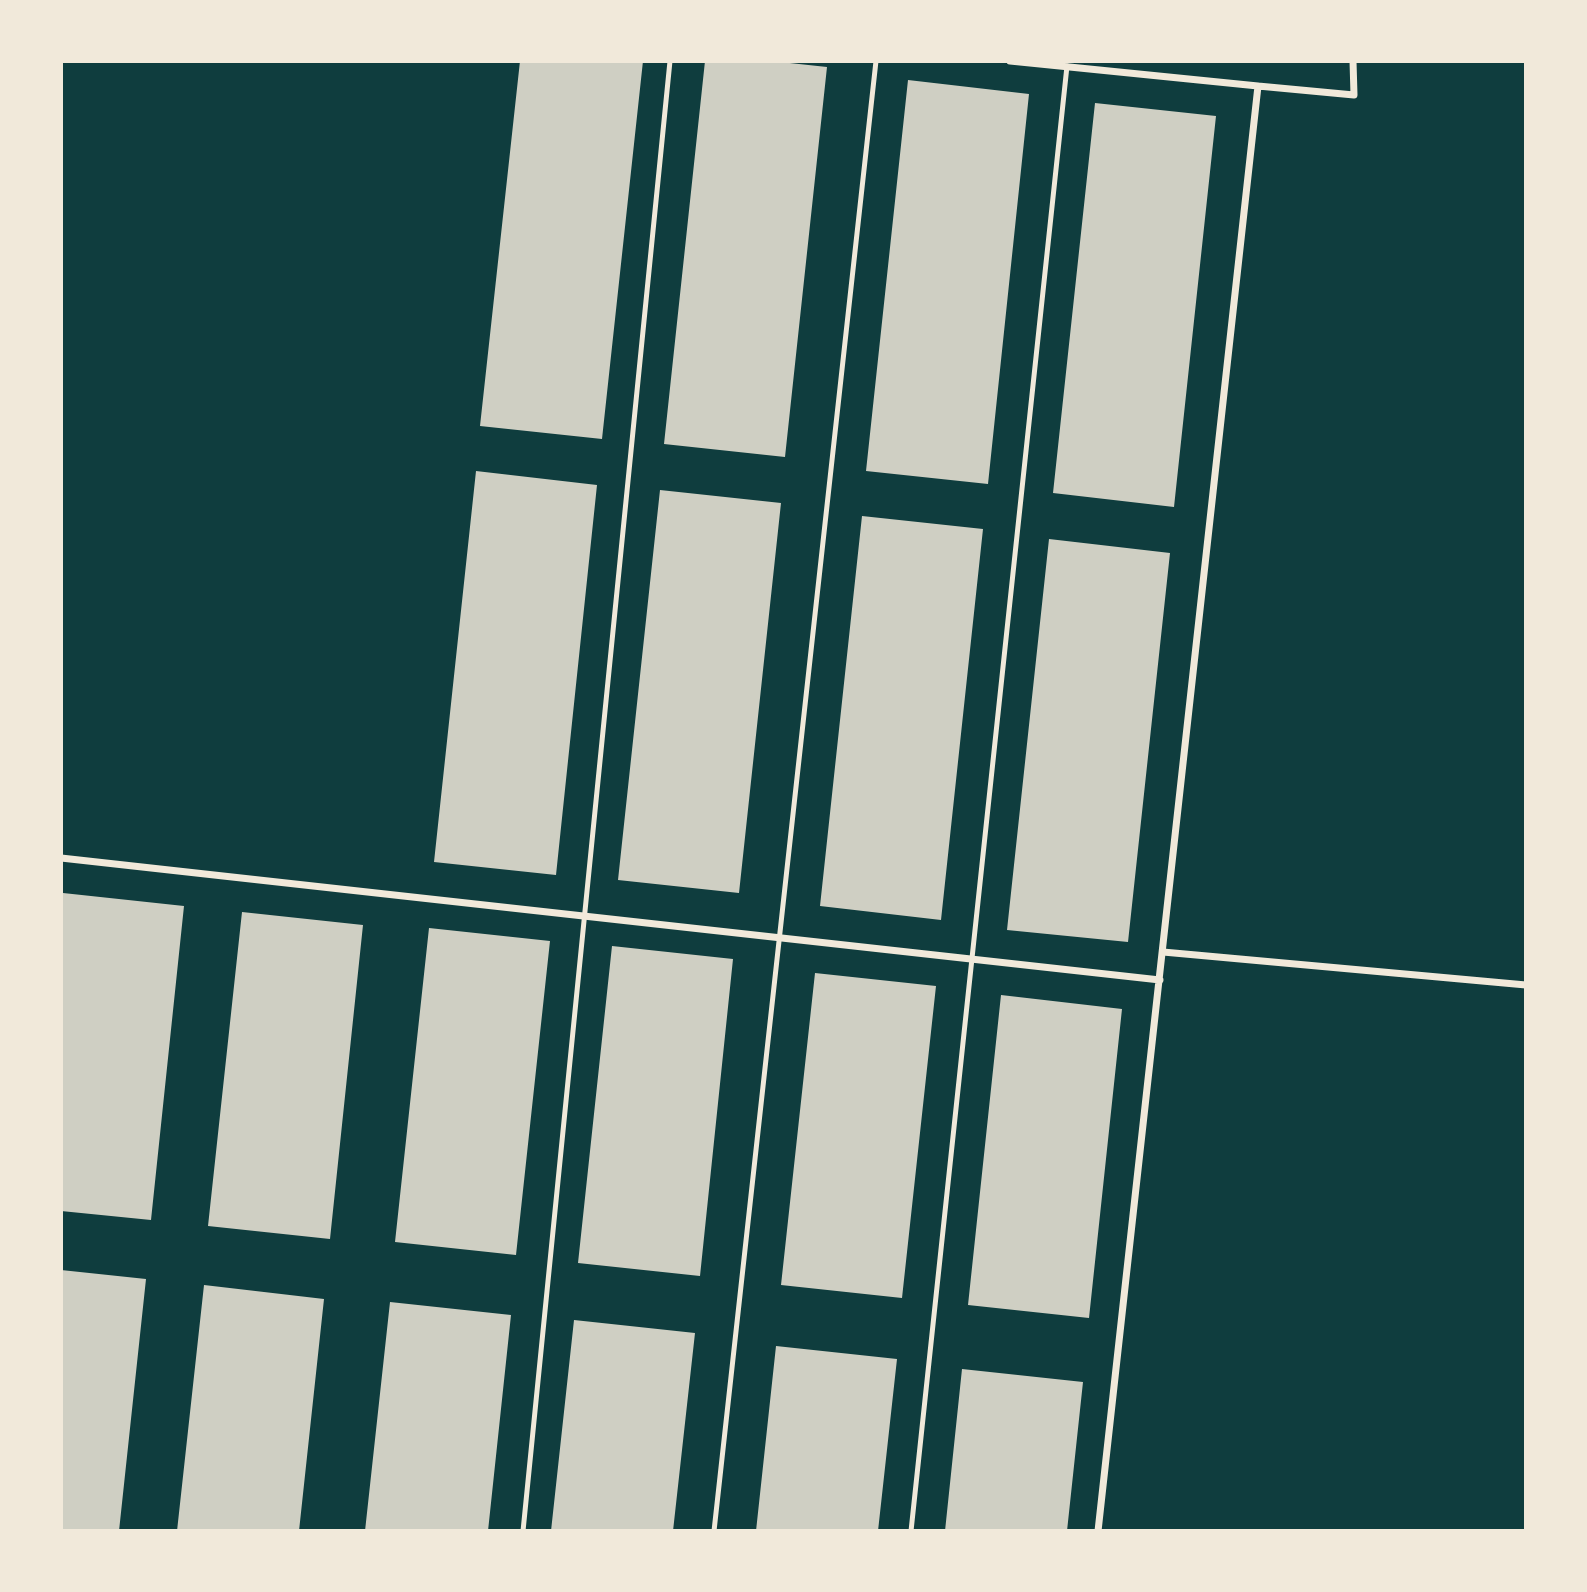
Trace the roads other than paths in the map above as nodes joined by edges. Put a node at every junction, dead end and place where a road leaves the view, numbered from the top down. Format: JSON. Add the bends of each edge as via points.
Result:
{"nodes":[{"id":1,"x":670,"y":61,"type":"edge"},
{"id":2,"x":876,"y":61,"type":"edge"},
{"id":3,"x":1010,"y":61,"type":"edge"},
{"id":4,"x":1353,"y":61,"type":"edge"},
{"id":5,"x":1067,"y":66,"type":"junction"},
{"id":6,"x":1258,"y":86,"type":"junction"},
{"id":7,"x":61,"y":858,"type":"edge"},
{"id":8,"x":584,"y":916,"type":"junction"},
{"id":9,"x":779,"y":938,"type":"junction"},
{"id":10,"x":1163,"y":952,"type":"junction"},
{"id":11,"x":972,"y":959,"type":"junction"},
{"id":12,"x":1160,"y":980,"type":"junction"},
{"id":13,"x":1526,"y":985,"type":"edge"},
{"id":14,"x":523,"y":1531,"type":"edge"},
{"id":15,"x":714,"y":1531,"type":"edge"},
{"id":16,"x":911,"y":1531,"type":"edge"},
{"id":17,"x":1098,"y":1531,"type":"edge"}],
"edges":[{"from":1,"to":8,"type":"lane"},
{"from":2,"to":9,"type":"lane"},
{"from":3,"to":5,"type":"street"},
{"from":4,"to":6,"type":"street","via":[[1354,95]]},
{"from":5,"to":6,"type":"street"},
{"from":5,"to":11,"type":"lane"},
{"from":6,"to":10,"type":"street"},
{"from":7,"to":8,"type":"street"},
{"from":8,"to":9,"type":"street"},
{"from":8,"to":14,"type":"lane"},
{"from":9,"to":11,"type":"street"},
{"from":9,"to":15,"type":"lane"},
{"from":10,"to":12,"type":"street"},
{"from":10,"to":13,"type":"street"},
{"from":11,"to":12,"type":"street"},
{"from":11,"to":16,"type":"lane"},
{"from":12,"to":17,"type":"street"}]}
